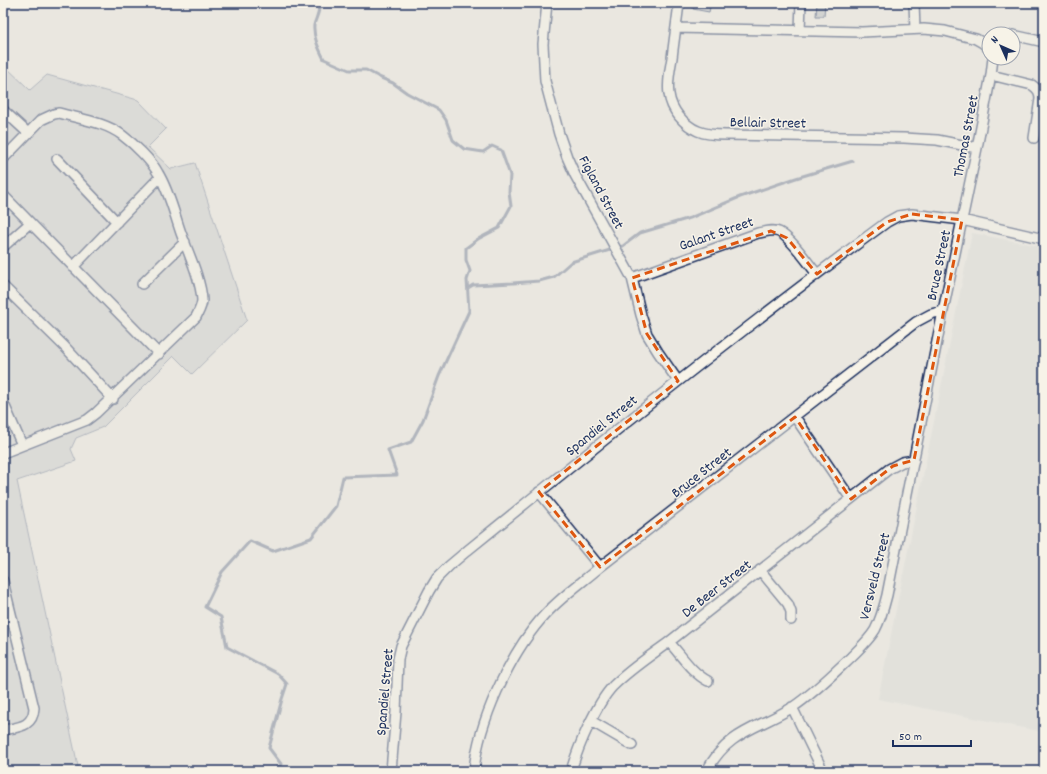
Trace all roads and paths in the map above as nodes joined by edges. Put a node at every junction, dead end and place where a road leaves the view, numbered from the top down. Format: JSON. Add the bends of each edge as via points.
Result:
{"nodes":[{"id":1,"x":547,"y":3,"type":"edge"},
{"id":2,"x":679,"y":3,"type":"edge"},
{"id":3,"x":801,"y":3,"type":"edge"},
{"id":4,"x":914,"y":3,"type":"edge"},
{"id":5,"x":676,"y":28,"type":"junction"},
{"id":6,"x":915,"y":29,"type":"junction"},
{"id":7,"x":800,"y":30,"type":"junction"},
{"id":8,"x":1021,"y":38,"type":"edge"},
{"id":9,"x":981,"y":42,"type":"edge"},
{"id":10,"x":1044,"y":42,"type":"edge"},
{"id":11,"x":992,"y":66,"type":"edge"},
{"id":12,"x":991,"y":75,"type":"junction"},
{"id":13,"x":3,"y":110,"type":"edge"},
{"id":14,"x":28,"y":133,"type":"junction"},
{"id":15,"x":1034,"y":138,"type":"dead end"},
{"id":16,"x":977,"y":148,"type":"junction"},
{"id":17,"x":3,"y":159,"type":"edge"},
{"id":18,"x":57,"y":159,"type":"dead end"},
{"id":19,"x":160,"y":177,"type":"junction"},
{"id":20,"x":3,"y":195,"type":"edge"},
{"id":21,"x":962,"y":220,"type":"junction"},
{"id":22,"x":117,"y":222,"type":"junction"},
{"id":23,"x":30,"y":223,"type":"junction"},
{"id":24,"x":1044,"y":239,"type":"edge"},
{"id":25,"x":185,"y":242,"type":"junction"},
{"id":26,"x":3,"y":247,"type":"edge"},
{"id":27,"x":73,"y":267,"type":"junction"},
{"id":28,"x":817,"y":274,"type":"junction"},
{"id":29,"x":632,"y":278,"type":"junction"},
{"id":30,"x":142,"y":284,"type":"dead end"},
{"id":31,"x":3,"y":286,"type":"edge"},
{"id":32,"x":943,"y":311,"type":"junction"},
{"id":33,"x":159,"y":354,"type":"junction"},
{"id":34,"x":678,"y":381,"type":"junction"},
{"id":35,"x":113,"y":399,"type":"junction"},
{"id":36,"x":3,"y":402,"type":"edge"},
{"id":37,"x":795,"y":417,"type":"junction"},
{"id":38,"x":22,"y":445,"type":"junction"},
{"id":39,"x":3,"y":453,"type":"edge"},
{"id":40,"x":914,"y":460,"type":"junction"},
{"id":41,"x":539,"y":492,"type":"junction"},
{"id":42,"x":851,"y":499,"type":"junction"},
{"id":43,"x":600,"y":567,"type":"junction"},
{"id":44,"x":760,"y":570,"type":"junction"},
{"id":45,"x":3,"y":581,"type":"edge"},
{"id":46,"x":791,"y":620,"type":"dead end"},
{"id":47,"x":669,"y":642,"type":"junction"},
{"id":48,"x":708,"y":681,"type":"dead end"},
{"id":49,"x":792,"y":707,"type":"junction"},
{"id":50,"x":592,"y":721,"type":"junction"},
{"id":51,"x":3,"y":730,"type":"edge"},
{"id":52,"x":632,"y":745,"type":"dead end"},
{"id":53,"x":391,"y":771,"type":"edge"},
{"id":54,"x":474,"y":771,"type":"edge"},
{"id":55,"x":571,"y":771,"type":"edge"},
{"id":56,"x":707,"y":771,"type":"edge"},
{"id":57,"x":823,"y":771,"type":"edge"}],
"edges":[{"from":1,"to":29,"type":"street","name":"Figland Street","via":[[543,44],[545,81],[559,134],[575,176]]},
{"from":2,"to":5,"type":"street","name":"Bellair Street"},
{"from":3,"to":7,"type":"street"},
{"from":4,"to":6,"type":"street"},
{"from":5,"to":7,"type":"street"},
{"from":5,"to":16,"type":"street","name":"Bellair Street","via":[[669,94],[672,106],[687,124],[698,131],[726,136],[937,140]]},
{"from":6,"to":7,"type":"street","via":[[862,32]]},
{"from":6,"to":9,"type":"street","via":[[958,34]]},
{"from":8,"to":10,"type":"street"},
{"from":11,"to":12,"type":"street","name":"Thomas Street"},
{"from":12,"to":15,"type":"street","via":[[1037,88],[1040,99]]},
{"from":12,"to":16,"type":"street","name":"Thomas Street"},
{"from":13,"to":14,"type":"street"},
{"from":14,"to":17,"type":"street"},
{"from":14,"to":19,"type":"street","via":[[41,120],[59,113],[111,128],[149,160]]},
{"from":16,"to":21,"type":"street","name":"Thomas Street"},
{"from":18,"to":22,"type":"street"},
{"from":19,"to":22,"type":"street"},
{"from":19,"to":25,"type":"street"},
{"from":20,"to":23,"type":"street"},
{"from":21,"to":24,"type":"street","name":"Spandiel Street"},
{"from":21,"to":28,"type":"street","name":"Spandiel Street","via":[[912,214],[898,216]]},
{"from":21,"to":32,"type":"street","name":"Bruce Street"},
{"from":22,"to":27,"type":"street"},
{"from":23,"to":26,"type":"street"},
{"from":23,"to":27,"type":"street"},
{"from":25,"to":30,"type":"street"},
{"from":25,"to":33,"type":"street","via":[[202,293],[201,309]]},
{"from":27,"to":33,"type":"street"},
{"from":28,"to":29,"type":"street","name":"Galant Street","via":[[787,238],[779,232],[771,231],[758,233]]},
{"from":28,"to":34,"type":"street","name":"Spandiel Street"},
{"from":29,"to":34,"type":"street","name":"Figland Street","via":[[647,334]]},
{"from":31,"to":35,"type":"street"},
{"from":32,"to":37,"type":"street","name":"Bruce Street","via":[[916,322]]},
{"from":32,"to":40,"type":"street","name":"Versveld Street"},
{"from":33,"to":35,"type":"street"},
{"from":34,"to":41,"type":"street","name":"Spandiel Street"},
{"from":35,"to":38,"type":"street","via":[[87,420]]},
{"from":36,"to":38,"type":"street"},
{"from":37,"to":42,"type":"street"},
{"from":37,"to":43,"type":"street","name":"Bruce Street"},
{"from":38,"to":39,"type":"street"},
{"from":40,"to":42,"type":"street","name":"De Beer Street","via":[[894,466]]},
{"from":40,"to":49,"type":"street","name":"Versveld Street","via":[[887,595],[875,630],[837,670]]},
{"from":41,"to":43,"type":"street"},
{"from":41,"to":53,"type":"street","name":"Spandiel Street","via":[[449,566],[429,591],[399,653]]},
{"from":42,"to":44,"type":"street","name":"De Beer Street"},
{"from":43,"to":54,"type":"street","name":"Bruce Street","via":[[556,603],[540,619],[522,645],[494,697],[481,735]]},
{"from":44,"to":46,"type":"street","via":[[788,604]]},
{"from":44,"to":47,"type":"street","name":"De Beer Street"},
{"from":45,"to":51,"type":"street","via":[[34,715],[28,723]]},
{"from":47,"to":48,"type":"street","via":[[694,671]]},
{"from":47,"to":50,"type":"street","name":"De Beer Street","via":[[613,686]]},
{"from":49,"to":56,"type":"street","name":"Versveld Street","via":[[742,733],[726,746]]},
{"from":49,"to":57,"type":"street"},
{"from":50,"to":52,"type":"street"},
{"from":50,"to":55,"type":"street","name":"De Beer Street","via":[[580,744]]}]}
